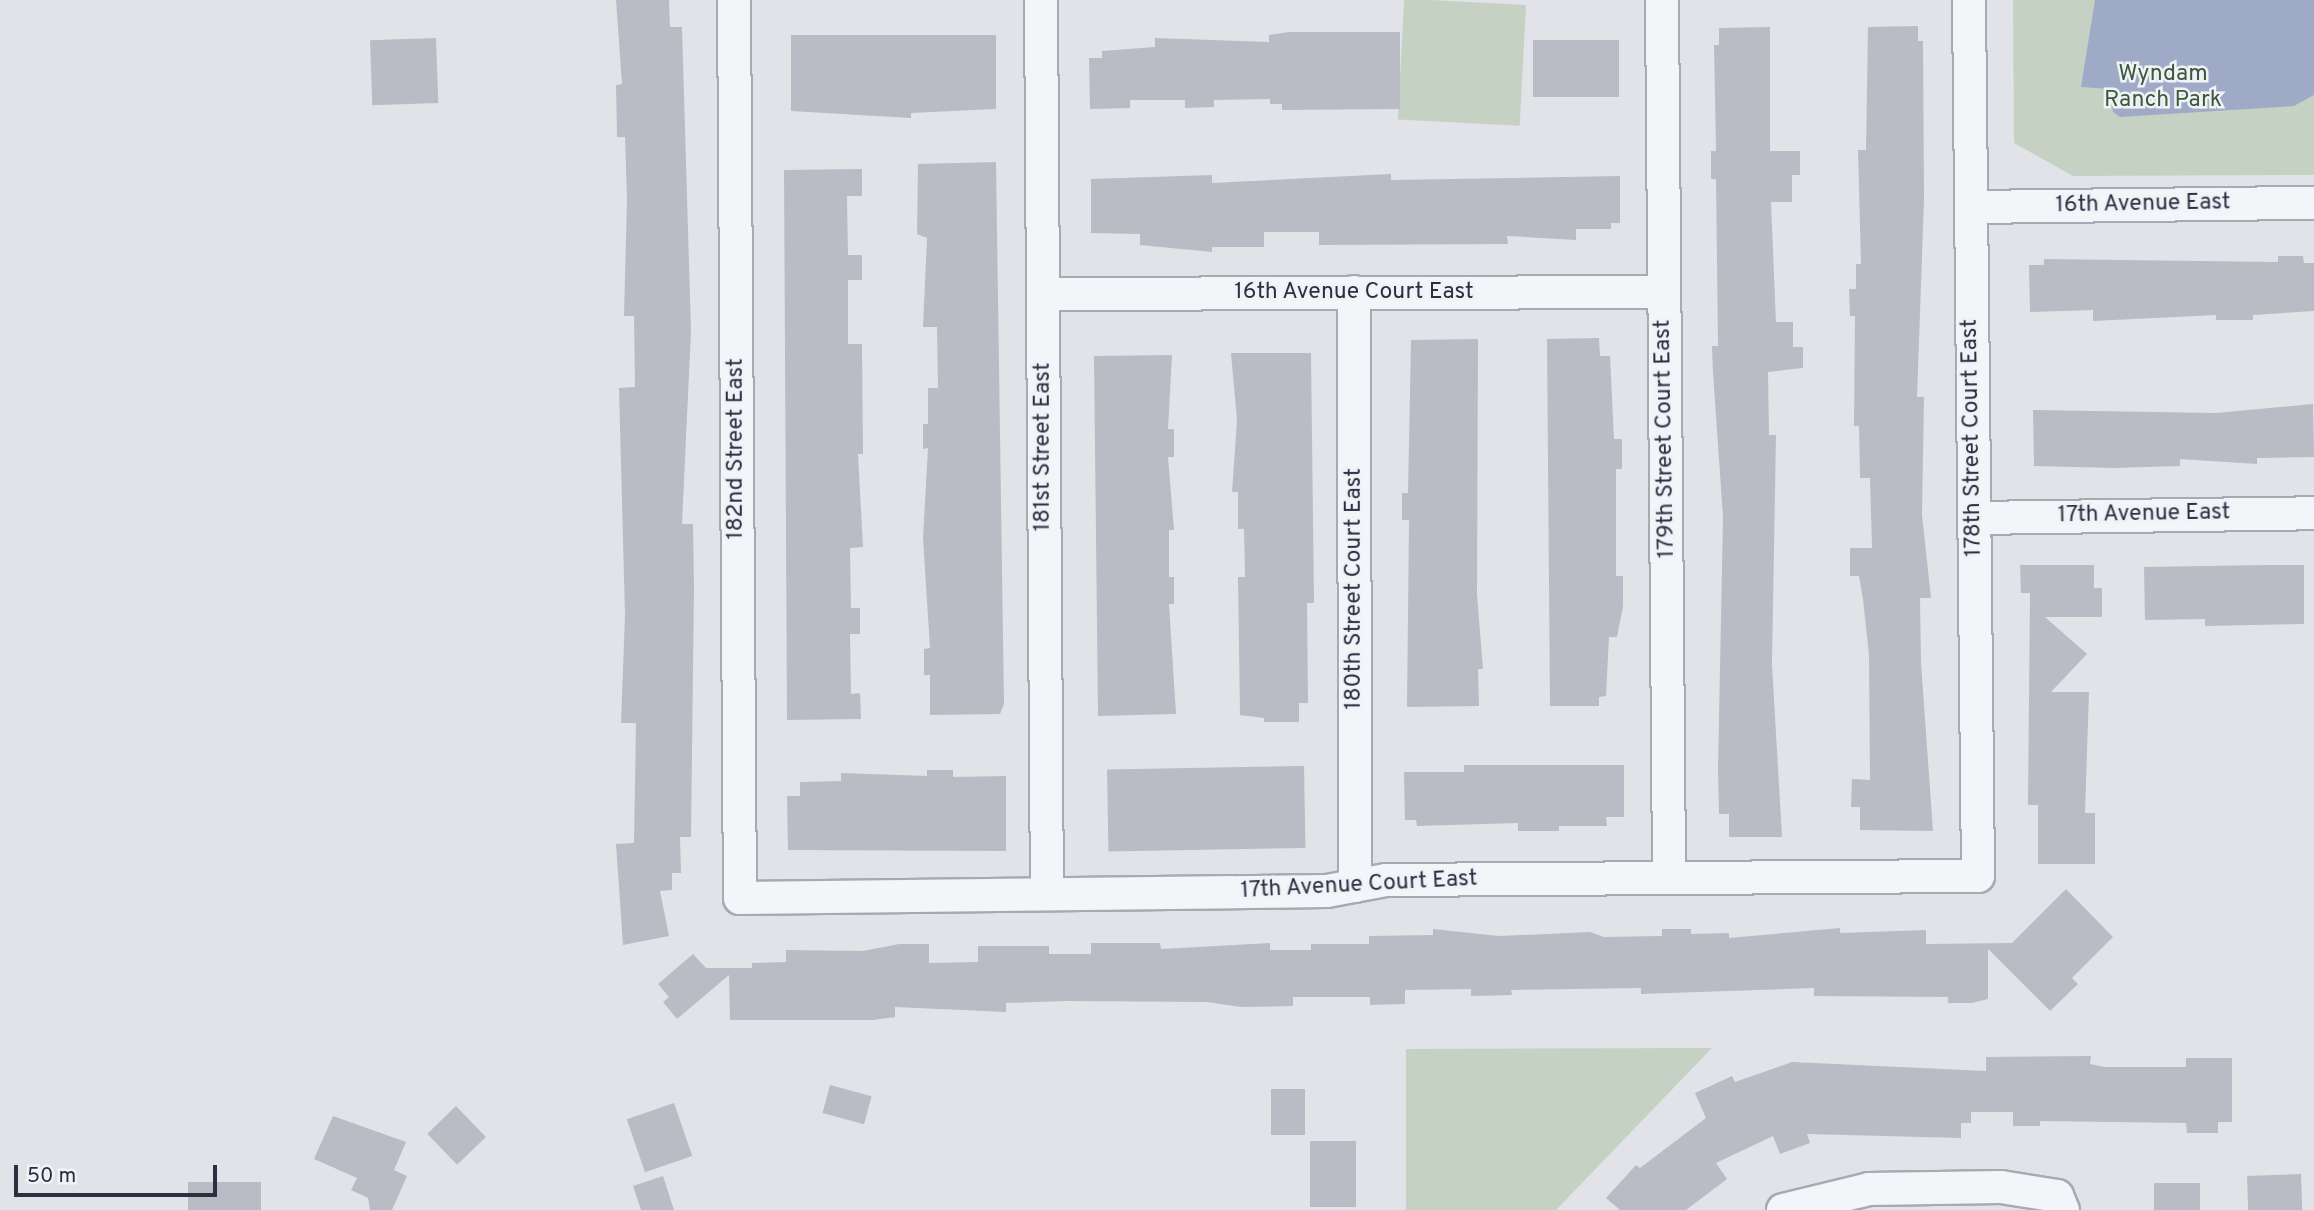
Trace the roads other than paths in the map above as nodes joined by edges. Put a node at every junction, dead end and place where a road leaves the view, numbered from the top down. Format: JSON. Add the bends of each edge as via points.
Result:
{"nodes":[{"id":1,"x":734,"y":0,"type":"edge"},
{"id":2,"x":1041,"y":0,"type":"edge"},
{"id":3,"x":1662,"y":0,"type":"edge"},
{"id":4,"x":1969,"y":0,"type":"edge"},
{"id":5,"x":2314,"y":203,"type":"edge"},
{"id":6,"x":1971,"y":207,"type":"junction"},
{"id":7,"x":1354,"y":292,"type":"junction"},
{"id":8,"x":1664,"y":292,"type":"junction"},
{"id":9,"x":1043,"y":294,"type":"junction"},
{"id":10,"x":2314,"y":513,"type":"edge"},
{"id":11,"x":1975,"y":518,"type":"junction"},
{"id":12,"x":1978,"y":876,"type":"joint"},
{"id":13,"x":1669,"y":878,"type":"junction"},
{"id":14,"x":1355,"y":886,"type":"junction"},
{"id":15,"x":1047,"y":894,"type":"junction"},
{"id":16,"x":740,"y":898,"type":"joint"},
{"id":17,"x":1783,"y":1210,"type":"edge"},
{"id":18,"x":2063,"y":1210,"type":"edge"}],
"edges":[{"from":1,"to":16,"type":"street","name":"182nd Street East"},
{"from":2,"to":9,"type":"street","name":"181st Street East"},
{"from":3,"to":8,"type":"street","name":"179th Street Court East"},
{"from":4,"to":6,"type":"street","name":"178th Street Court East"},
{"from":5,"to":6,"type":"street","name":"16th Avenue East"},
{"from":6,"to":11,"type":"street","name":"178th Street Court East"},
{"from":7,"to":8,"type":"street","name":"16th Avenue Court East"},
{"from":7,"to":9,"type":"street","name":"16th Avenue Court East"},
{"from":7,"to":14,"type":"street","name":"180th Street Court East"},
{"from":8,"to":13,"type":"street","name":"179th Street Court East"},
{"from":9,"to":15,"type":"street","name":"181st Street East"},
{"from":10,"to":11,"type":"street","name":"17th Avenue East"},
{"from":11,"to":12,"type":"street","name":"178th Street Court East"},
{"from":12,"to":13,"type":"street","name":"17th Avenue Court East"},
{"from":13,"to":14,"type":"street","name":"17th Avenue Court East","via":[[1386,880]]},
{"from":14,"to":15,"type":"street","name":"17th Avenue Court East","via":[[1327,891]]},
{"from":15,"to":16,"type":"street","name":"17th Avenue Court East"},
{"from":17,"to":18,"type":"street","via":[[1869,1189],[2001,1187],[2057,1196]]}]}
